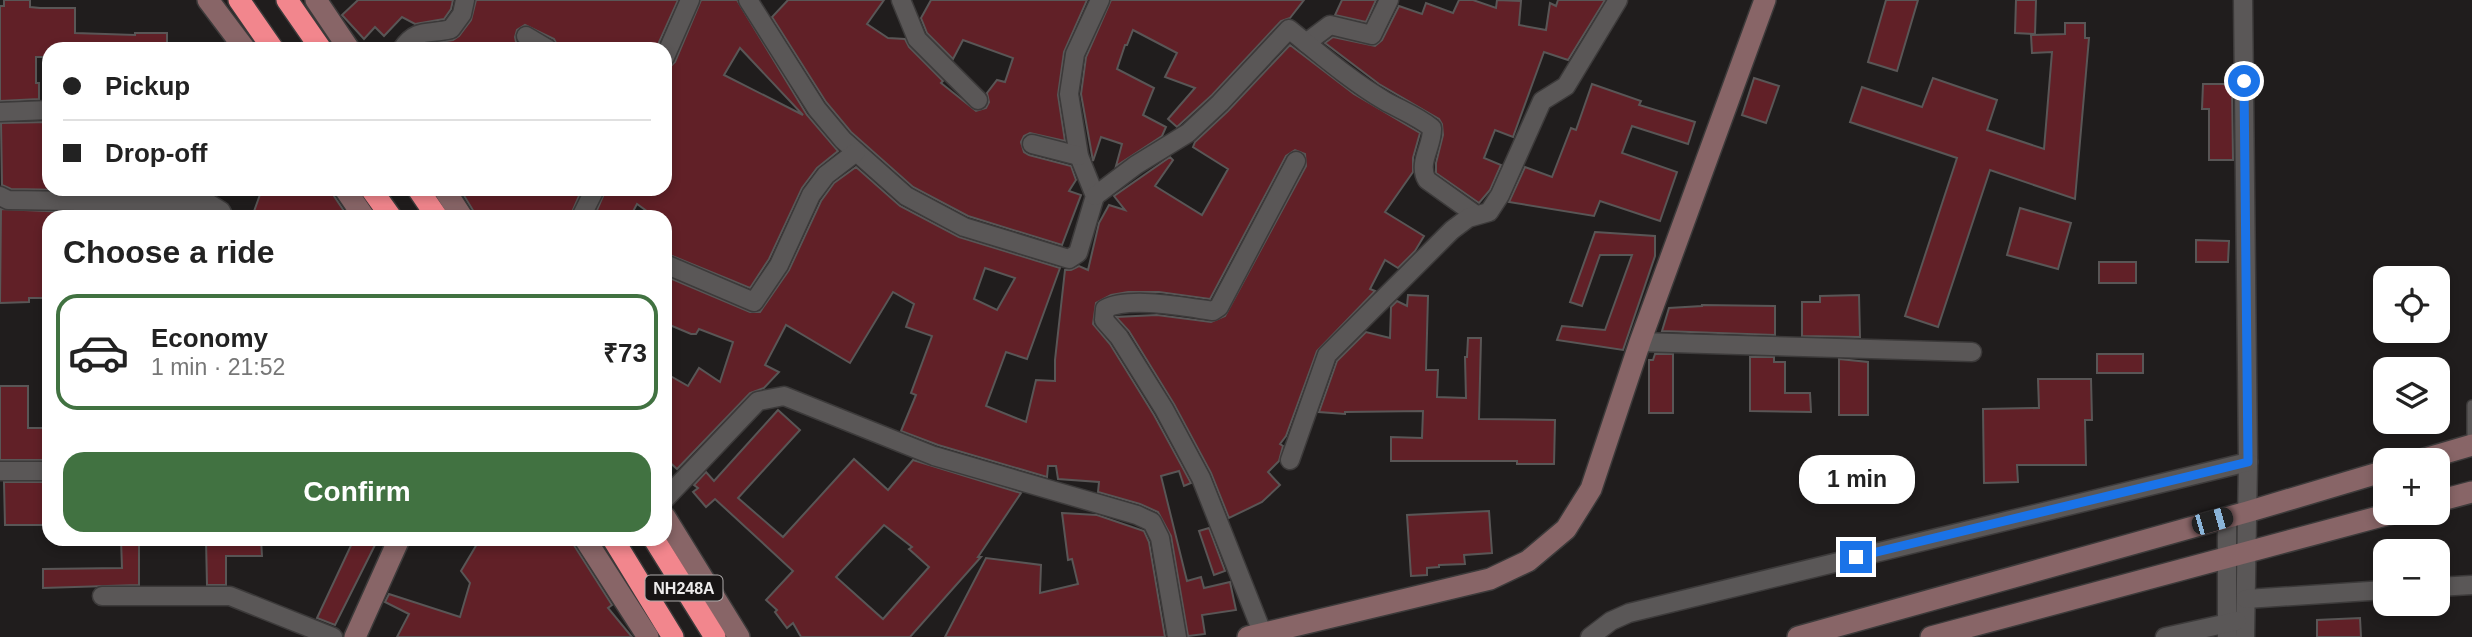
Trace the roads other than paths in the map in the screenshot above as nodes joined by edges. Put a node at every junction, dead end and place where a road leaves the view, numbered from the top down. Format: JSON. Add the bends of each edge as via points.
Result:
{"nodes":[{"id":1,"x":208,"y":0,"type":"edge"},
{"id":2,"x":239,"y":0,"type":"edge"},
{"id":3,"x":288,"y":0,"type":"edge"},
{"id":4,"x":316,"y":0,"type":"edge"},
{"id":5,"x":465,"y":0,"type":"edge"},
{"id":6,"x":690,"y":0,"type":"edge"},
{"id":7,"x":748,"y":0,"type":"edge"},
{"id":8,"x":901,"y":0,"type":"edge"},
{"id":9,"x":1100,"y":0,"type":"edge"},
{"id":10,"x":1389,"y":0,"type":"edge"},
{"id":11,"x":1618,"y":0,"type":"edge"},
{"id":12,"x":1765,"y":0,"type":"edge"},
{"id":13,"x":2243,"y":0,"type":"edge"},
{"id":14,"x":527,"y":36,"type":"dead end"},
{"id":15,"x":240,"y":42,"type":"edge"},
{"id":16,"x":269,"y":42,"type":"edge"},
{"id":17,"x":316,"y":42,"type":"edge"},
{"id":18,"x":344,"y":42,"type":"edge"},
{"id":19,"x":406,"y":42,"type":"edge"},
{"id":20,"x":537,"y":42,"type":"edge"},
{"id":21,"x":672,"y":42,"type":"edge"},
{"id":22,"x":1306,"y":43,"type":"junction"},
{"id":23,"x":978,"y":100,"type":"dead end"},
{"id":24,"x":42,"y":110,"type":"edge"},
{"id":25,"x":0,"y":112,"type":"edge"},
{"id":26,"x":1032,"y":144,"type":"dead end"},
{"id":27,"x":856,"y":152,"type":"junction"},
{"id":28,"x":1079,"y":156,"type":"junction"},
{"id":29,"x":1296,"y":161,"type":"dead end"},
{"id":30,"x":0,"y":196,"type":"edge"},
{"id":31,"x":1095,"y":196,"type":"junction"},
{"id":32,"x":219,"y":210,"type":"edge"},
{"id":33,"x":1476,"y":215,"type":"junction"},
{"id":34,"x":672,"y":267,"type":"edge"},
{"id":35,"x":1640,"y":342,"type":"junction"},
{"id":36,"x":1972,"y":352,"type":"dead end"},
{"id":37,"x":2472,"y":405,"type":"edge"},
{"id":38,"x":2472,"y":439,"type":"edge"},
{"id":39,"x":2472,"y":445,"type":"edge"},
{"id":40,"x":2450,"y":451,"type":"edge"},
{"id":41,"x":1290,"y":460,"type":"dead end"},
{"id":42,"x":2248,"y":462,"type":"junction"},
{"id":43,"x":0,"y":471,"type":"edge"},
{"id":44,"x":42,"y":471,"type":"edge"},
{"id":45,"x":2373,"y":474,"type":"edge"},
{"id":46,"x":672,"y":492,"type":"edge"},
{"id":47,"x":2472,"y":492,"type":"edge"},
{"id":48,"x":2450,"y":498,"type":"edge"},
{"id":49,"x":2237,"y":514,"type":"junction"},
{"id":50,"x":2373,"y":518,"type":"edge"},
{"id":51,"x":672,"y":528,"type":"edge"},
{"id":52,"x":396,"y":546,"type":"edge"},
{"id":53,"x":590,"y":546,"type":"edge"},
{"id":54,"x":617,"y":546,"type":"edge"},
{"id":55,"x":658,"y":546,"type":"edge"},
{"id":56,"x":2231,"y":556,"type":"junction"},
{"id":57,"x":2472,"y":585,"type":"edge"},
{"id":58,"x":2450,"y":586,"type":"edge"},
{"id":59,"x":2373,"y":591,"type":"edge"},
{"id":60,"x":102,"y":596,"type":"dead end"},
{"id":61,"x":2246,"y":599,"type":"junction"},
{"id":62,"x":2236,"y":629,"type":"edge"},
{"id":63,"x":1258,"y":636,"type":"edge"},
{"id":64,"x":332,"y":637,"type":"edge"},
{"id":65,"x":355,"y":637,"type":"edge"},
{"id":66,"x":648,"y":637,"type":"edge"},
{"id":67,"x":673,"y":637,"type":"edge"},
{"id":68,"x":715,"y":637,"type":"edge"},
{"id":69,"x":739,"y":637,"type":"edge"},
{"id":70,"x":1178,"y":637,"type":"edge"},
{"id":71,"x":1590,"y":637,"type":"edge"},
{"id":72,"x":1798,"y":637,"type":"edge"},
{"id":73,"x":1931,"y":637,"type":"edge"},
{"id":74,"x":2165,"y":637,"type":"edge"}],
"edges":[{"from":1,"to":15,"type":"street"},
{"from":2,"to":16,"type":"highway"},
{"from":3,"to":17,"type":"highway"},
{"from":4,"to":18,"type":"street"},
{"from":5,"to":19,"type":"street","via":[[451,29],[425,32]]},
{"from":6,"to":21,"type":"street"},
{"from":7,"to":27,"type":"street","via":[[817,108]]},
{"from":8,"to":23,"type":"street","via":[[917,39]]},
{"from":9,"to":28,"type":"street","via":[[1075,54],[1069,93]]},
{"from":10,"to":22,"type":"street","via":[[1372,35],[1330,24]]},
{"from":11,"to":33,"type":"street","via":[[1566,86],[1539,106],[1495,205]]},
{"from":12,"to":35,"type":"street"},
{"from":13,"to":42,"type":"street"},
{"from":14,"to":20,"type":"street"},
{"from":22,"to":31,"type":"street","via":[[1289,29],[1188,133]]},
{"from":22,"to":33,"type":"street","via":[[1432,128],[1423,174]]},
{"from":24,"to":25,"type":"street"},
{"from":26,"to":28,"type":"street"},
{"from":27,"to":31,"type":"street","via":[[906,196],[942,218],[1069,259],[1078,253]]},
{"from":27,"to":34,"type":"street","via":[[811,195],[779,265],[754,302]]},
{"from":28,"to":31,"type":"street"},
{"from":29,"to":63,"type":"street","via":[[1213,312],[1159,303],[1113,305],[1105,309],[1104,320],[1164,409],[1201,478]]},
{"from":30,"to":32,"type":"street","via":[[8,200],[208,203]]},
{"from":33,"to":41,"type":"street","via":[[1452,230],[1326,355]]},
{"from":35,"to":36,"type":"street"},
{"from":35,"to":63,"type":"street","via":[[1591,489],[1566,529],[1528,561],[1490,579]]},
{"from":37,"to":38,"type":"lane"},
{"from":39,"to":40,"type":"street"},
{"from":42,"to":49,"type":"street"},
{"from":42,"to":71,"type":"street","via":[[1629,613]]},
{"from":43,"to":44,"type":"street"},
{"from":45,"to":49,"type":"street"},
{"from":46,"to":70,"type":"street","via":[[758,401],[784,396],[934,456],[1152,522],[1160,538]]},
{"from":47,"to":48,"type":"street"},
{"from":49,"to":56,"type":"street"},
{"from":49,"to":72,"type":"street"},
{"from":50,"to":56,"type":"street"},
{"from":51,"to":69,"type":"street"},
{"from":52,"to":65,"type":"street"},
{"from":53,"to":66,"type":"street"},
{"from":54,"to":67,"type":"highway","number":"NH248A"},
{"from":55,"to":68,"type":"highway","number":"NH248A"},
{"from":56,"to":61,"type":"street"},
{"from":56,"to":62,"type":"street"},
{"from":56,"to":73,"type":"street"},
{"from":57,"to":58,"type":"street"},
{"from":59,"to":61,"type":"street"},
{"from":60,"to":64,"type":"street","via":[[230,596]]},
{"from":61,"to":62,"type":"street"},
{"from":62,"to":74,"type":"street"}]}
